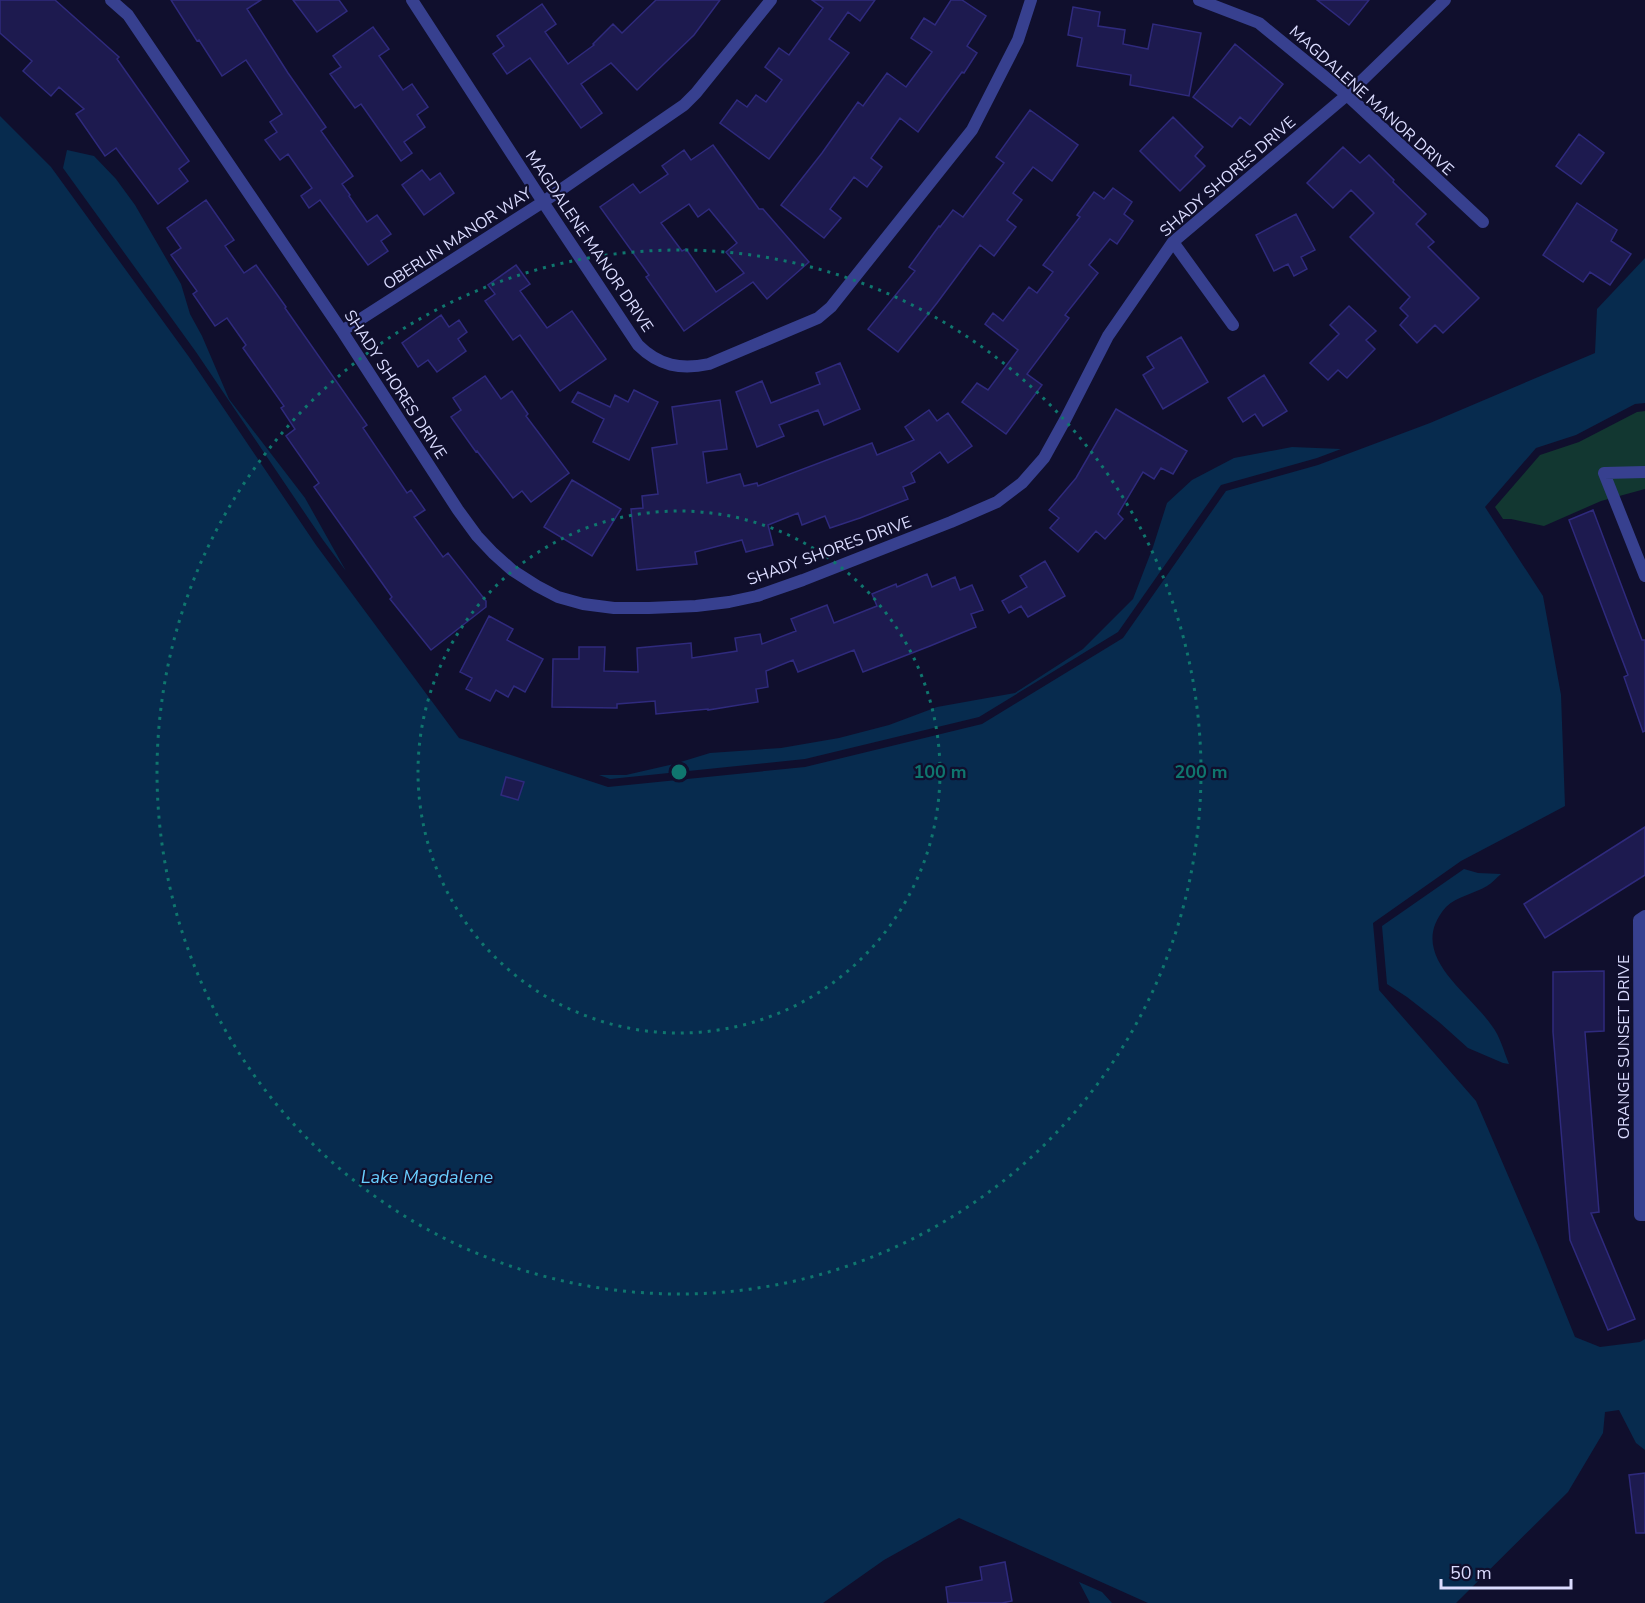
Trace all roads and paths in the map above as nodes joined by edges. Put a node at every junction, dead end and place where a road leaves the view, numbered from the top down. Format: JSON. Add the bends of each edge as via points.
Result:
{"nodes":[{"id":1,"x":111,"y":0,"type":"edge"},
{"id":2,"x":412,"y":0,"type":"edge"},
{"id":3,"x":771,"y":0,"type":"edge"},
{"id":4,"x":1030,"y":0,"type":"edge"},
{"id":5,"x":1199,"y":0,"type":"edge"},
{"id":6,"x":1445,"y":0,"type":"edge"},
{"id":7,"x":1347,"y":95,"type":"junction"},
{"id":8,"x":543,"y":202,"type":"junction"},
{"id":9,"x":1483,"y":222,"type":"dead end"},
{"id":10,"x":1173,"y":242,"type":"junction"},
{"id":11,"x":1233,"y":325,"type":"dead end"},
{"id":12,"x":342,"y":332,"type":"junction"},
{"id":13,"x":1645,"y":472,"type":"edge"},
{"id":14,"x":1645,"y":576,"type":"edge"},
{"id":15,"x":1645,"y":916,"type":"edge"},
{"id":16,"x":1642,"y":1181,"type":"edge"},
{"id":17,"x":1645,"y":1215,"type":"edge"}],
"edges":[{"from":1,"to":12,"type":"street","name":"SHADY SHORES DRIVE","via":[[128,15]]},
{"from":2,"to":8,"type":"street","name":"MAGDALENE MANOR DRIVE"},
{"from":3,"to":8,"type":"street","name":"OBERLIN MANOR WAY","via":[[684,105]]},
{"from":4,"to":8,"type":"street","name":"MAGDALENE MANOR DRIVE","via":[[1018,40],[972,130],[831,308],[818,318],[709,364],[695,368],[669,365],[647,354]]},
{"from":5,"to":7,"type":"street","name":"MAGDALENE MANOR DRIVE","via":[[1259,22]]},
{"from":6,"to":7,"type":"street","name":"SHADY SHORES DRIVE"},
{"from":7,"to":9,"type":"street","name":"MAGDALENE MANOR DRIVE"},
{"from":7,"to":10,"type":"street","name":"SHADY SHORES DRIVE"},
{"from":8,"to":12,"type":"street","name":"OBERLIN MANOR WAY"},
{"from":10,"to":11,"type":"street"},
{"from":10,"to":12,"type":"street","name":"SHADY SHORES DRIVE","via":[[1108,336],[1044,458],[1010,493],[980,510],[803,580],[757,596],[707,605],[614,608],[583,604],[547,592],[512,570],[485,545],[458,510]]},
{"from":13,"to":14,"type":"street","via":[[1605,473]]},
{"from":15,"to":16,"type":"street","name":"ORANGE SUNSET DRIVE","via":[[1639,920]]},
{"from":16,"to":17,"type":"street","name":"ORANGE SUNSET DRIVE","via":[[1640,1215]]}]}
